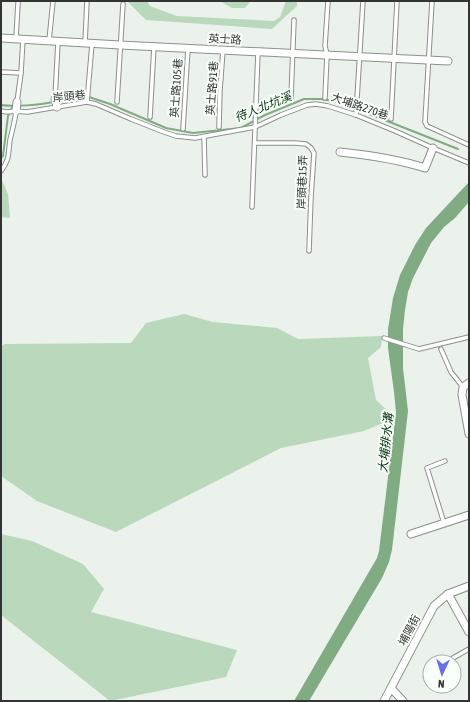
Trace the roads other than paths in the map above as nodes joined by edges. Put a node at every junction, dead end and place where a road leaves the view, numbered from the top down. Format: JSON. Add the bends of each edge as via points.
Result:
{"nodes":[{"id":1,"x":53,"y":1,"type":"edge"},
{"id":2,"x":87,"y":1,"type":"edge"},
{"id":3,"x":328,"y":1,"type":"edge"},
{"id":4,"x":363,"y":1,"type":"edge"},
{"id":5,"x":397,"y":1,"type":"edge"},
{"id":6,"x":432,"y":1,"type":"edge"},
{"id":7,"x":18,"y":3,"type":"dead end"},
{"id":8,"x":123,"y":4,"type":"dead end"},
{"id":9,"x":294,"y":20,"type":"dead end"},
{"id":10,"x":1,"y":38,"type":"edge"},
{"id":11,"x":19,"y":39,"type":"junction"},
{"id":12,"x":49,"y":40,"type":"junction"},
{"id":13,"x":58,"y":41,"type":"junction"},
{"id":14,"x":88,"y":44,"type":"junction"},
{"id":15,"x":120,"y":45,"type":"junction"},
{"id":16,"x":154,"y":46,"type":"junction"},
{"id":17,"x":188,"y":48,"type":"junction"},
{"id":18,"x":223,"y":50,"type":"junction"},
{"id":19,"x":258,"y":52,"type":"junction"},
{"id":20,"x":293,"y":53,"type":"junction"},
{"id":21,"x":327,"y":55,"type":"junction"},
{"id":22,"x":360,"y":57,"type":"junction"},
{"id":23,"x":394,"y":58,"type":"junction"},
{"id":24,"x":429,"y":60,"type":"junction"},
{"id":25,"x":448,"y":61,"type":"dead end"},
{"id":26,"x":1,"y":72,"type":"edge"},
{"id":27,"x":20,"y":73,"type":"junction"},
{"id":28,"x":55,"y":98,"type":"joint"},
{"id":29,"x":291,"y":98,"type":"dead end"},
{"id":30,"x":325,"y":98,"type":"dead end"},
{"id":31,"x":17,"y":102,"type":"joint"},
{"id":32,"x":87,"y":102,"type":"junction"},
{"id":33,"x":117,"y":102,"type":"dead end"},
{"id":34,"x":57,"y":106,"type":"junction"},
{"id":35,"x":1,"y":111,"type":"edge"},
{"id":36,"x":16,"y":111,"type":"junction"},
{"id":37,"x":356,"y":115,"type":"junction"},
{"id":38,"x":150,"y":117,"type":"dead end"},
{"id":39,"x":391,"y":118,"type":"dead end"},
{"id":40,"x":219,"y":127,"type":"dead end"},
{"id":41,"x":255,"y":127,"type":"junction"},
{"id":42,"x":183,"y":129,"type":"dead end"},
{"id":43,"x":204,"y":137,"type":"junction"},
{"id":44,"x":255,"y":143,"type":"junction"},
{"id":45,"x":469,"y":145,"type":"edge"},
{"id":46,"x":433,"y":148,"type":"junction"},
{"id":47,"x":340,"y":152,"type":"dead end"},
{"id":48,"x":469,"y":163,"type":"edge"},
{"id":49,"x":1,"y":171,"type":"edge"},
{"id":50,"x":205,"y":175,"type":"dead end"},
{"id":51,"x":252,"y":207,"type":"dead end"},
{"id":52,"x":309,"y":251,"type":"dead end"},
{"id":53,"x":469,"y":337,"type":"edge"},
{"id":54,"x":384,"y":338,"type":"dead end"},
{"id":55,"x":441,"y":349,"type":"dead end"},
{"id":56,"x":466,"y":385,"type":"edge"},
{"id":57,"x":469,"y":434,"type":"edge"},
{"id":58,"x":445,"y":461,"type":"dead end"},
{"id":59,"x":469,"y":515,"type":"edge"},
{"id":60,"x":444,"y":523,"type":"junction"},
{"id":61,"x":411,"y":534,"type":"dead end"},
{"id":62,"x":469,"y":586,"type":"edge"},
{"id":63,"x":448,"y":594,"type":"junction"},
{"id":64,"x":469,"y":632,"type":"edge"},
{"id":65,"x":469,"y":649,"type":"edge"},
{"id":66,"x":460,"y":654,"type":"edge"},
{"id":67,"x":391,"y":688,"type":"junction"},
{"id":68,"x":384,"y":701,"type":"edge"},
{"id":69,"x":403,"y":701,"type":"edge"}],
"edges":[{"from":1,"to":12,"type":"lane"},
{"from":2,"to":14,"type":"lane"},
{"from":3,"to":21,"type":"lane","via":[[325,46]]},
{"from":4,"to":22,"type":"lane"},
{"from":5,"to":23,"type":"lane"},
{"from":6,"to":24,"type":"lane"},
{"from":7,"to":11,"type":"lane"},
{"from":8,"to":15,"type":"lane"},
{"from":9,"to":20,"type":"lane"},
{"from":10,"to":11,"type":"street","name":"英士路"},
{"from":11,"to":12,"type":"street","name":"英士路"},
{"from":11,"to":27,"type":"lane"},
{"from":12,"to":13,"type":"street","name":"英士路"},
{"from":13,"to":14,"type":"street","name":"英士路"},
{"from":13,"to":28,"type":"lane"},
{"from":14,"to":15,"type":"street","name":"英士路"},
{"from":14,"to":32,"type":"lane"},
{"from":15,"to":16,"type":"street","name":"英士路"},
{"from":15,"to":33,"type":"lane"},
{"from":16,"to":17,"type":"street","name":"英士路"},
{"from":16,"to":38,"type":"lane"},
{"from":17,"to":18,"type":"street","name":"英士路"},
{"from":17,"to":42,"type":"lane","name":"英士路105巷"},
{"from":18,"to":19,"type":"street","name":"英士路"},
{"from":18,"to":40,"type":"lane","name":"英士路91巷"},
{"from":19,"to":20,"type":"street","name":"英士路"},
{"from":19,"to":41,"type":"lane"},
{"from":20,"to":21,"type":"street","name":"英士路"},
{"from":20,"to":29,"type":"lane"},
{"from":21,"to":22,"type":"street","name":"英士路"},
{"from":21,"to":30,"type":"lane"},
{"from":22,"to":23,"type":"street","name":"英士路"},
{"from":22,"to":37,"type":"lane"},
{"from":23,"to":24,"type":"street","name":"英士路"},
{"from":23,"to":39,"type":"lane"},
{"from":24,"to":25,"type":"street","name":"英士路"},
{"from":24,"to":45,"type":"lane","via":[[425,122],[427,126]]},
{"from":26,"to":27,"type":"lane"},
{"from":27,"to":31,"type":"lane"},
{"from":28,"to":34,"type":"street"},
{"from":31,"to":36,"type":"street"},
{"from":32,"to":34,"type":"lane","name":"岸頭巷"},
{"from":32,"to":43,"type":"lane","name":"岸頭巷","via":[[176,136]]},
{"from":34,"to":36,"type":"lane","name":"岸頭巷","via":[[27,112]]},
{"from":35,"to":36,"type":"lane","name":"岸頭巷"},
{"from":36,"to":49,"type":"lane","via":[[9,158]]},
{"from":37,"to":41,"type":"lane","name":"大埔路270巷","via":[[328,106],[307,105]]},
{"from":37,"to":46,"type":"lane","name":"大埔路270巷"},
{"from":41,"to":43,"type":"lane"},
{"from":41,"to":44,"type":"lane"},
{"from":43,"to":50,"type":"lane"},
{"from":44,"to":51,"type":"lane"},
{"from":44,"to":52,"type":"lane","name":"岸頭巷15弄","via":[[306,144],[314,153]]},
{"from":46,"to":47,"type":"street","via":[[425,168],[391,159]]},
{"from":46,"to":48,"type":"lane","name":"大埔路270巷"},
{"from":53,"to":54,"type":"lane","via":[[419,349]]},
{"from":55,"to":56,"type":"lane","via":[[450,372]]},
{"from":56,"to":57,"type":"street","via":[[462,395]]},
{"from":58,"to":60,"type":"lane","via":[[427,468]]},
{"from":59,"to":60,"type":"street"},
{"from":60,"to":61,"type":"street"},
{"from":62,"to":63,"type":"street","name":"埔陽街"},
{"from":63,"to":64,"type":"street"},
{"from":63,"to":67,"type":"street","name":"埔陽街","via":[[434,606]]},
{"from":65,"to":66,"type":"lane"},
{"from":67,"to":68,"type":"street","name":"埔陽街"},
{"from":67,"to":69,"type":"street"}]}
